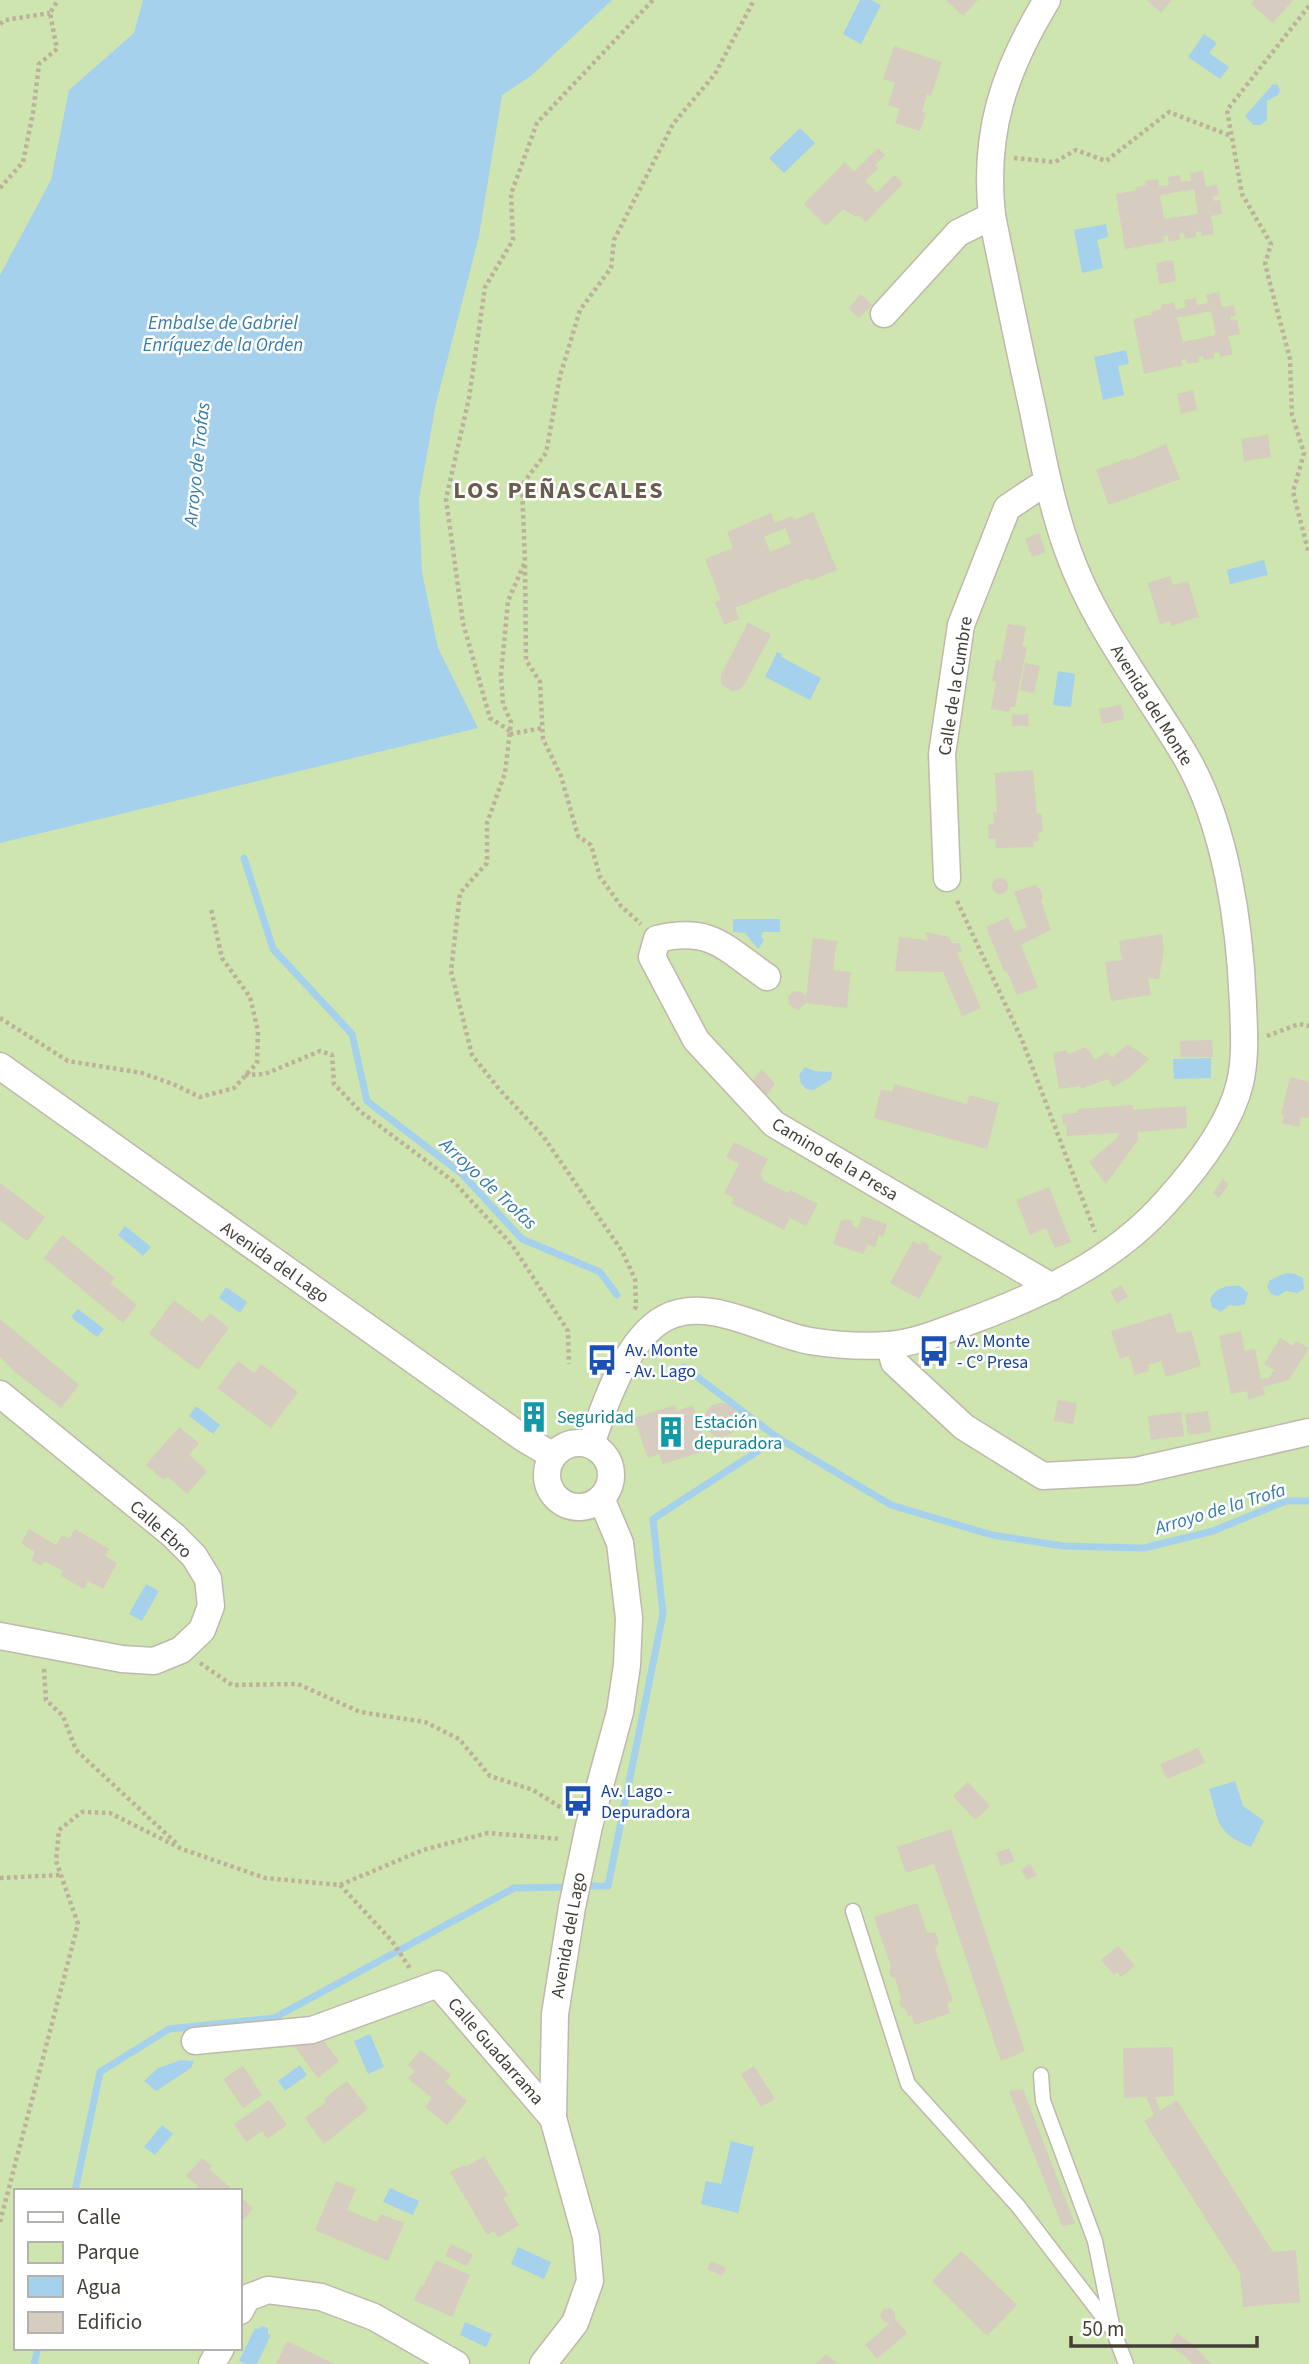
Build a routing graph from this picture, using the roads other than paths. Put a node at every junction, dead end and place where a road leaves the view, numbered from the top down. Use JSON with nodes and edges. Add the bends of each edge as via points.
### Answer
{"nodes":[{"id":1,"x":1047,"y":0,"type":"edge"},
{"id":2,"x":992,"y":216,"type":"junction"},
{"id":3,"x":884,"y":314,"type":"dead end"},
{"id":4,"x":1048,"y":485,"type":"junction"},
{"id":5,"x":947,"y":878,"type":"road end"},
{"id":6,"x":767,"y":977,"type":"dead end"},
{"id":7,"x":0,"y":1066,"type":"edge"},
{"id":8,"x":1052,"y":1287,"type":"junction"},
{"id":9,"x":890,"y":1345,"type":"junction"},
{"id":10,"x":0,"y":1394,"type":"edge"},
{"id":11,"x":1309,"y":1432,"type":"edge"},
{"id":12,"x":591,"y":1445,"type":"junction"},
{"id":13,"x":552,"y":1455,"type":"junction"},
{"id":14,"x":601,"y":1498,"type":"junction"},
{"id":15,"x":0,"y":1636,"type":"edge"},
{"id":16,"x":853,"y":1911,"type":"dead end"},
{"id":17,"x":195,"y":2041,"type":"dead end"},
{"id":18,"x":1041,"y":2075,"type":"dead end"},
{"id":19,"x":553,"y":2118,"type":"junction"},
{"id":20,"x":242,"y":2307,"type":"edge"},
{"id":21,"x":1113,"y":2330,"type":"junction"},
{"id":22,"x":456,"y":2364,"type":"edge"},
{"id":23,"x":543,"y":2364,"type":"edge"},
{"id":24,"x":1126,"y":2364,"type":"edge"}],
"edges":[{"from":1,"to":2,"type":"street","name":"Avenida del Monte","via":[[1016,54],[1002,91],[989,186]]},
{"from":2,"to":3,"type":"street","via":[[958,233]]},
{"from":2,"to":4,"type":"street","name":"Avenida del Monte"},
{"from":4,"to":5,"type":"street","name":"Calle de la Cumbre","via":[[1007,508],[961,625],[942,754]]},
{"from":4,"to":8,"type":"street","name":"Avenida del Monte","via":[[1068,552],[1093,609],[1188,761],[1215,825],[1231,889],[1245,1041],[1239,1085],[1222,1125],[1195,1169],[1136,1232]]},
{"from":6,"to":8,"type":"street","name":"Camino de la Presa","via":[[710,938],[681,934],[657,939],[652,957],[696,1041],[774,1124]]},
{"from":7,"to":13,"type":"street","name":"Avenida del Lago"},
{"from":8,"to":9,"type":"street","name":"Avenida del Monte","via":[[941,1332]]},
{"from":9,"to":11,"type":"street","via":[[894,1362],[964,1427],[1042,1476],[1136,1471]]},
{"from":9,"to":12,"type":"street","name":"Avenida del Monte","via":[[806,1340],[709,1311],[667,1317],[648,1330],[632,1352],[603,1409]]},
{"from":10,"to":15,"type":"street","name":"Calle Ebro","via":[[194,1556],[208,1580],[211,1606],[202,1630],[181,1650],[154,1661]]},
{"from":12,"to":13,"type":"street","via":[[577,1442]]},
{"from":12,"to":14,"type":"street","via":[[609,1462],[609,1487]]},
{"from":13,"to":14,"type":"street","via":[[547,1468],[552,1494],[576,1507]]},
{"from":14,"to":19,"type":"street","name":"Avenida del Lago","via":[[620,1543],[629,1618],[628,1653],[620,1712],[572,1907],[555,2014]]},
{"from":16,"to":21,"type":"lane","via":[[908,2084],[1018,2206]]},
{"from":17,"to":19,"type":"street","name":"Calle Guadarrama","via":[[312,2031],[438,1984]]},
{"from":18,"to":21,"type":"lane","via":[[1042,2101],[1095,2241]]},
{"from":19,"to":23,"type":"street","name":"Avenida del Lago","via":[[586,2237],[590,2281],[575,2323]]},
{"from":20,"to":22,"type":"street","via":[[247,2298],[268,2290],[321,2297],[374,2317]]},
{"from":21,"to":24,"type":"lane"}]}
